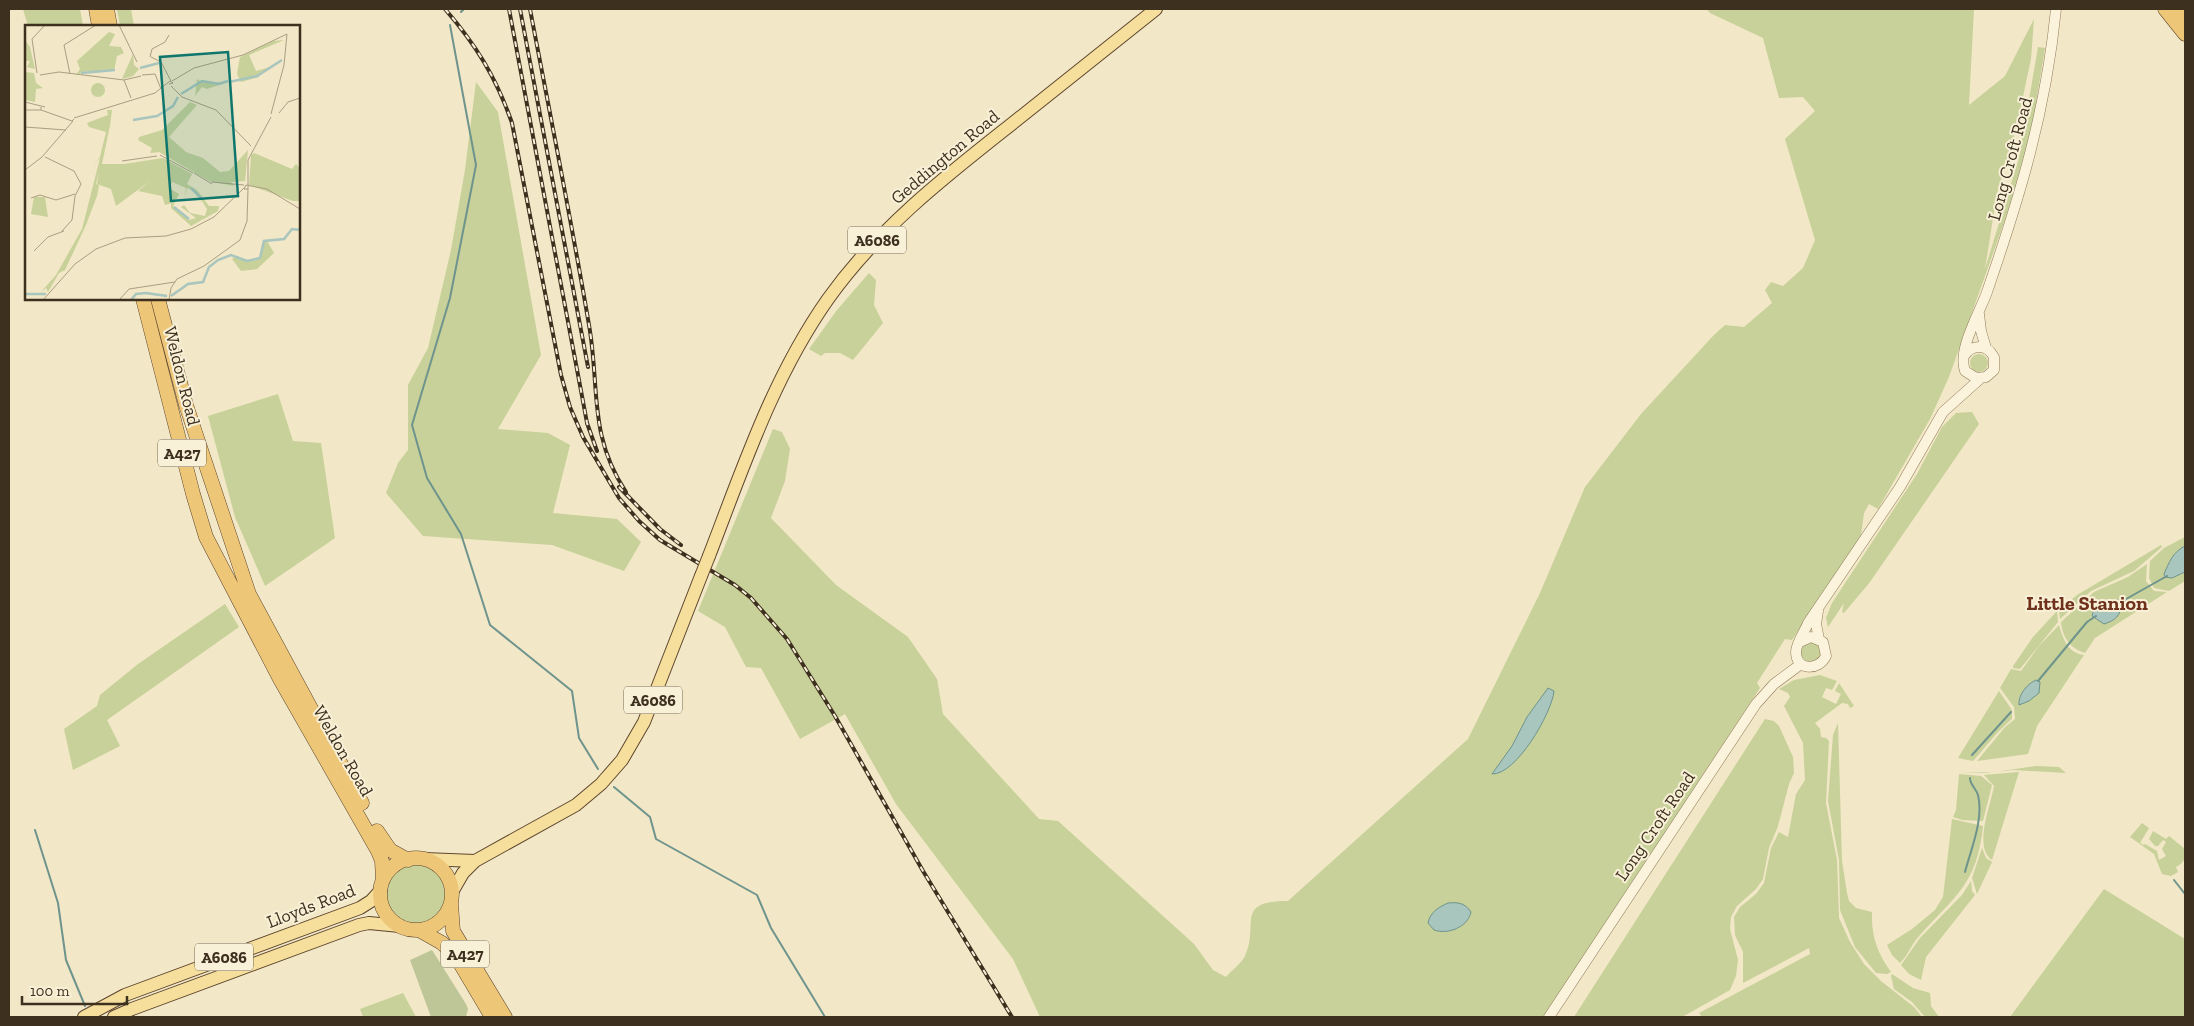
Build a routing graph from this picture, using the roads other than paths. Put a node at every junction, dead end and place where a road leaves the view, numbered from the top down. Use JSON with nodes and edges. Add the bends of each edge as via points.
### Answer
{"nodes":[{"id":1,"x":96,"y":9,"type":"edge"},
{"id":2,"x":107,"y":9,"type":"edge"},
{"id":3,"x":1156,"y":9,"type":"edge"},
{"id":4,"x":2056,"y":9,"type":"edge"},
{"id":5,"x":2165,"y":9,"type":"edge"},
{"id":6,"x":2179,"y":9,"type":"edge"},
{"id":7,"x":2185,"y":17,"type":"edge"},
{"id":8,"x":98,"y":25,"type":"edge"},
{"id":9,"x":110,"y":25,"type":"edge"},
{"id":10,"x":2185,"y":34,"type":"edge"},
{"id":11,"x":143,"y":300,"type":"edge"},
{"id":12,"x":158,"y":300,"type":"edge"},
{"id":13,"x":1979,"y":314,"type":"junction"},
{"id":14,"x":1986,"y":348,"type":"junction"},
{"id":15,"x":1964,"y":356,"type":"junction"},
{"id":16,"x":1965,"y":371,"type":"junction"},
{"id":17,"x":1981,"y":378,"type":"junction"},
{"id":18,"x":1959,"y":396,"type":"junction"},
{"id":19,"x":244,"y":598,"type":"junction"},
{"id":20,"x":1818,"y":610,"type":"junction"},
{"id":21,"x":251,"y":612,"type":"junction"},
{"id":22,"x":1819,"y":639,"type":"junction"},
{"id":23,"x":1800,"y":642,"type":"junction"},
{"id":24,"x":1801,"y":664,"type":"junction"},
{"id":25,"x":408,"y":860,"type":"junction"},
{"id":26,"x":424,"y":860,"type":"junction"},
{"id":27,"x":475,"y":861,"type":"junction"},
{"id":28,"x":382,"y":885,"type":"junction"},
{"id":29,"x":451,"y":898,"type":"junction"},
{"id":30,"x":400,"y":926,"type":"junction"},
{"id":31,"x":419,"y":930,"type":"junction"},
{"id":32,"x":84,"y":1017,"type":"edge"},
{"id":33,"x":114,"y":1017,"type":"edge"},
{"id":34,"x":492,"y":1017,"type":"edge"},
{"id":35,"x":505,"y":1017,"type":"edge"},
{"id":36,"x":1549,"y":1017,"type":"edge"}],
"edges":[{"from":1,"to":8,"type":"highway"},
{"from":2,"to":9,"type":"highway"},
{"from":3,"to":27,"type":"main road","name":"Geddington Road","number":"A6086","bridge":true,"via":[[908,208],[853,268],[824,306],[782,375],[756,432],[644,722],[622,760],[576,805]]},
{"from":4,"to":13,"type":"street","name":"Long Croft Road","via":[[2048,71],[2032,150]]},
{"from":5,"to":10,"type":"highway"},
{"from":6,"to":7,"type":"highway"},
{"from":11,"to":19,"type":"highway","name":"Weldon Road","number":"A427","via":[[192,494],[206,537]]},
{"from":12,"to":19,"type":"highway","name":"Weldon Road","number":"A427"},
{"from":13,"to":14,"type":"street","name":"Long Croft Road"},
{"from":13,"to":15,"type":"street","name":"Long Croft Road"},
{"from":14,"to":15,"type":"street","via":[[1971,348]]},
{"from":14,"to":17,"type":"street","via":[[1994,356],[1995,364],[1990,374]]},
{"from":15,"to":16,"type":"street"},
{"from":16,"to":17,"type":"street","via":[[1972,377]]},
{"from":16,"to":18,"type":"street"},
{"from":17,"to":18,"type":"street"},
{"from":18,"to":20,"type":"street","via":[[1943,412],[1900,487]]},
{"from":19,"to":21,"type":"highway","number":"A427"},
{"from":20,"to":22,"type":"street"},
{"from":20,"to":23,"type":"street"},
{"from":21,"to":25,"type":"highway","name":"Weldon Road","number":"A427","via":[[384,843],[395,854]]},
{"from":21,"to":28,"type":"highway","name":"Weldon Road","number":"A427","via":[[280,679],[376,847],[382,861]]},
{"from":22,"to":23,"type":"street","via":[[1811,637]]},
{"from":22,"to":24,"type":"street","via":[[1826,651],[1824,660],[1816,667]]},
{"from":23,"to":24,"type":"street","via":[[1796,655]]},
{"from":24,"to":36,"type":"street","name":"Long Croft Road","via":[[1774,684],[1756,704]]},
{"from":25,"to":26,"type":"highway"},
{"from":25,"to":28,"type":"highway","via":[[389,871]]},
{"from":26,"to":27,"type":"main road"},
{"from":26,"to":29,"type":"highway","number":"A427","via":[[440,868],[450,883]]},
{"from":27,"to":29,"type":"main road","number":"A6086","via":[[463,873]]},
{"from":28,"to":30,"type":"highway","number":"A427","via":[[383,907]]},
{"from":28,"to":32,"type":"main road","name":"Lloyds Road","number":"A6086","via":[[371,901],[360,908],[125,995]]},
{"from":29,"to":31,"type":"highway","number":"A427","via":[[442,919]]},
{"from":29,"to":35,"type":"highway","number":"A427","via":[[452,931]]},
{"from":30,"to":31,"type":"highway","number":"A427"},
{"from":30,"to":33,"type":"main road","name":"Lloyds Road","number":"A6086","via":[[359,925]]},
{"from":31,"to":34,"type":"highway","number":"A427","via":[[442,943],[457,958]]}]}
